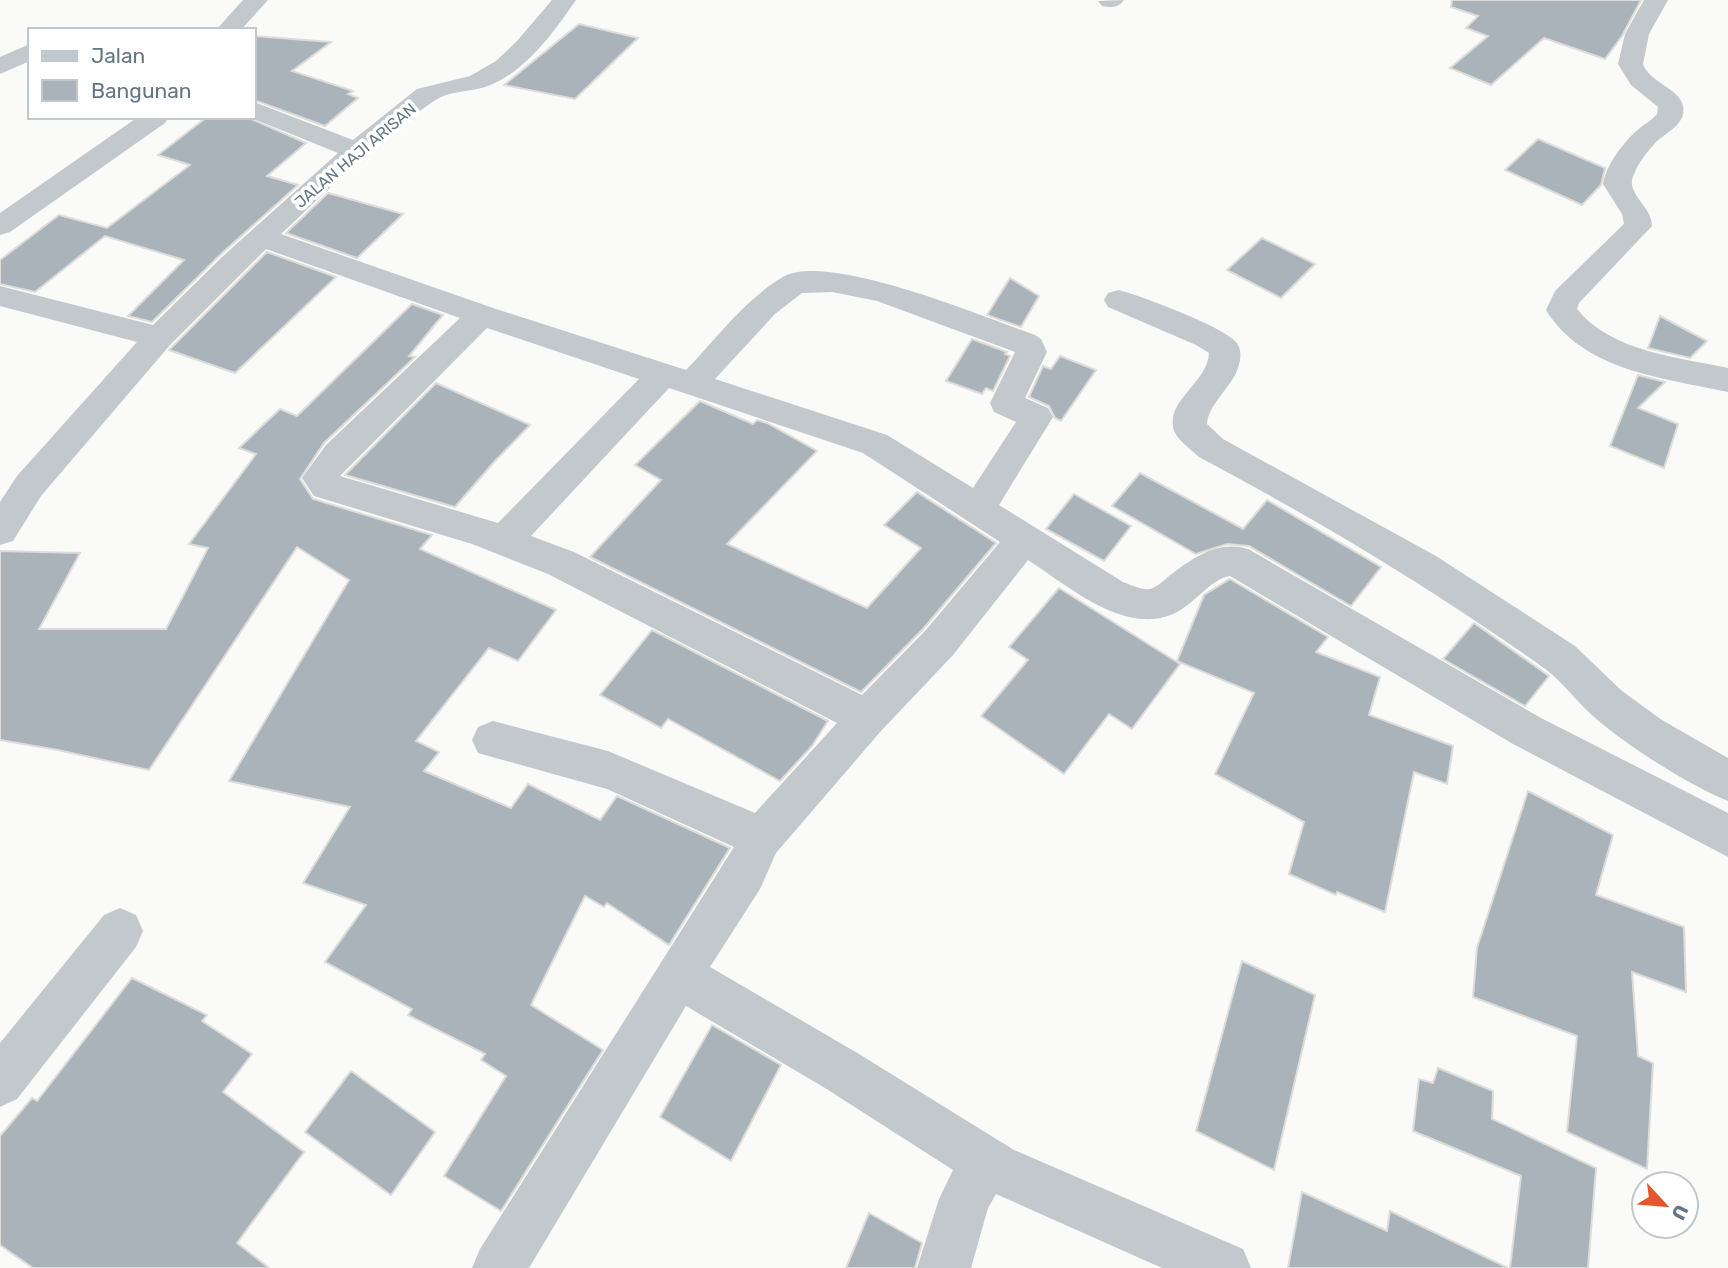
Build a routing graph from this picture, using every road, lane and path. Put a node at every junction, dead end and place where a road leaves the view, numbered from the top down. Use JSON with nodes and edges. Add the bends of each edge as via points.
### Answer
{"nodes":[{"id":1,"x":256,"y":0,"type":"edge"},
{"id":2,"x":564,"y":0,"type":"edge"},
{"id":3,"x":1656,"y":0,"type":"edge"},
{"id":4,"x":230,"y":28,"type":"edge"},
{"id":5,"x":28,"y":52,"type":"edge"},
{"id":6,"x":0,"y":67,"type":"edge"},
{"id":7,"x":256,"y":111,"type":"edge"},
{"id":8,"x":153,"y":119,"type":"edge"},
{"id":9,"x":355,"y":150,"type":"junction"},
{"id":10,"x":0,"y":226,"type":"edge"},
{"id":11,"x":261,"y":237,"type":"junction"},
{"id":12,"x":0,"y":296,"type":"edge"},
{"id":13,"x":1119,"y":300,"type":"dead end"},
{"id":14,"x":482,"y":314,"type":"junction"},
{"id":15,"x":159,"y":337,"type":"junction"},
{"id":16,"x":679,"y":378,"type":"junction"},
{"id":17,"x":1728,"y":380,"type":"edge"},
{"id":18,"x":978,"y":509,"type":"junction"},
{"id":19,"x":0,"y":531,"type":"edge"},
{"id":20,"x":1024,"y":539,"type":"junction"},
{"id":21,"x":504,"y":541,"type":"junction"},
{"id":22,"x":867,"y":718,"type":"junction"},
{"id":23,"x":493,"y":740,"type":"dead end"},
{"id":24,"x":1728,"y":781,"type":"edge"},
{"id":25,"x":1728,"y":836,"type":"edge"},
{"id":26,"x":761,"y":838,"type":"junction"},
{"id":27,"x":120,"y":931,"type":"dead end"},
{"id":28,"x":678,"y":975,"type":"junction"},
{"id":29,"x":0,"y":1082,"type":"edge"},
{"id":30,"x":996,"y":1168,"type":"junction"},
{"id":31,"x":499,"y":1268,"type":"edge"},
{"id":32,"x":943,"y":1268,"type":"edge"},
{"id":33,"x":1224,"y":1268,"type":"edge"}],
"edges":[{"from":1,"to":4,"type":"street"},
{"from":2,"to":9,"type":"street","name":"JALAN HAJI ARISAN","via":[[506,66],[477,82],[435,89]]},
{"from":3,"to":17,"type":"street","via":[[1648,8],[1629,61],[1633,72],[1670,104],[1671,112],[1618,177],[1618,189],[1639,220],[1638,226],[1566,298],[1561,310],[1569,324],[1612,350]]},
{"from":5,"to":6,"type":"street"},
{"from":7,"to":9,"type":"street"},
{"from":8,"to":10,"type":"street"},
{"from":9,"to":11,"type":"street","name":"JALAN HAJI ARISAN"},
{"from":11,"to":14,"type":"street"},
{"from":11,"to":15,"type":"street","name":"JALAN HAJI ARISAN"},
{"from":12,"to":15,"type":"street"},
{"from":13,"to":24,"type":"street","via":[[1224,348],[1222,369],[1189,420],[1190,428],[1211,448],[1423,567],[1561,658],[1608,704],[1648,733]]},
{"from":14,"to":16,"type":"street"},
{"from":14,"to":21,"type":"street","via":[[319,478],[326,486]]},
{"from":15,"to":19,"type":"street","name":"JALAN HAJI ARISAN","via":[[29,486]]},
{"from":16,"to":18,"type":"street","via":[[875,444]]},
{"from":16,"to":18,"type":"street","via":[[795,283],[832,282],[883,292],[1028,344],[1031,352],[1006,403],[1036,417]]},
{"from":16,"to":21,"type":"street"},
{"from":18,"to":20,"type":"street"},
{"from":20,"to":22,"type":"street","via":[[939,643]]},
{"from":20,"to":25,"type":"street","via":[[1110,593],[1150,605],[1220,559],[1235,559],[1527,731]]},
{"from":21,"to":22,"type":"street","via":[[561,563]]},
{"from":22,"to":26,"type":"street"},
{"from":23,"to":26,"type":"street","via":[[611,772]]},
{"from":26,"to":28,"type":"street","via":[[744,874]]},
{"from":27,"to":29,"type":"street"},
{"from":28,"to":30,"type":"street"},
{"from":28,"to":31,"type":"street"},
{"from":30,"to":32,"type":"street","via":[[981,1172],[965,1199]]},
{"from":30,"to":33,"type":"street"}]}
